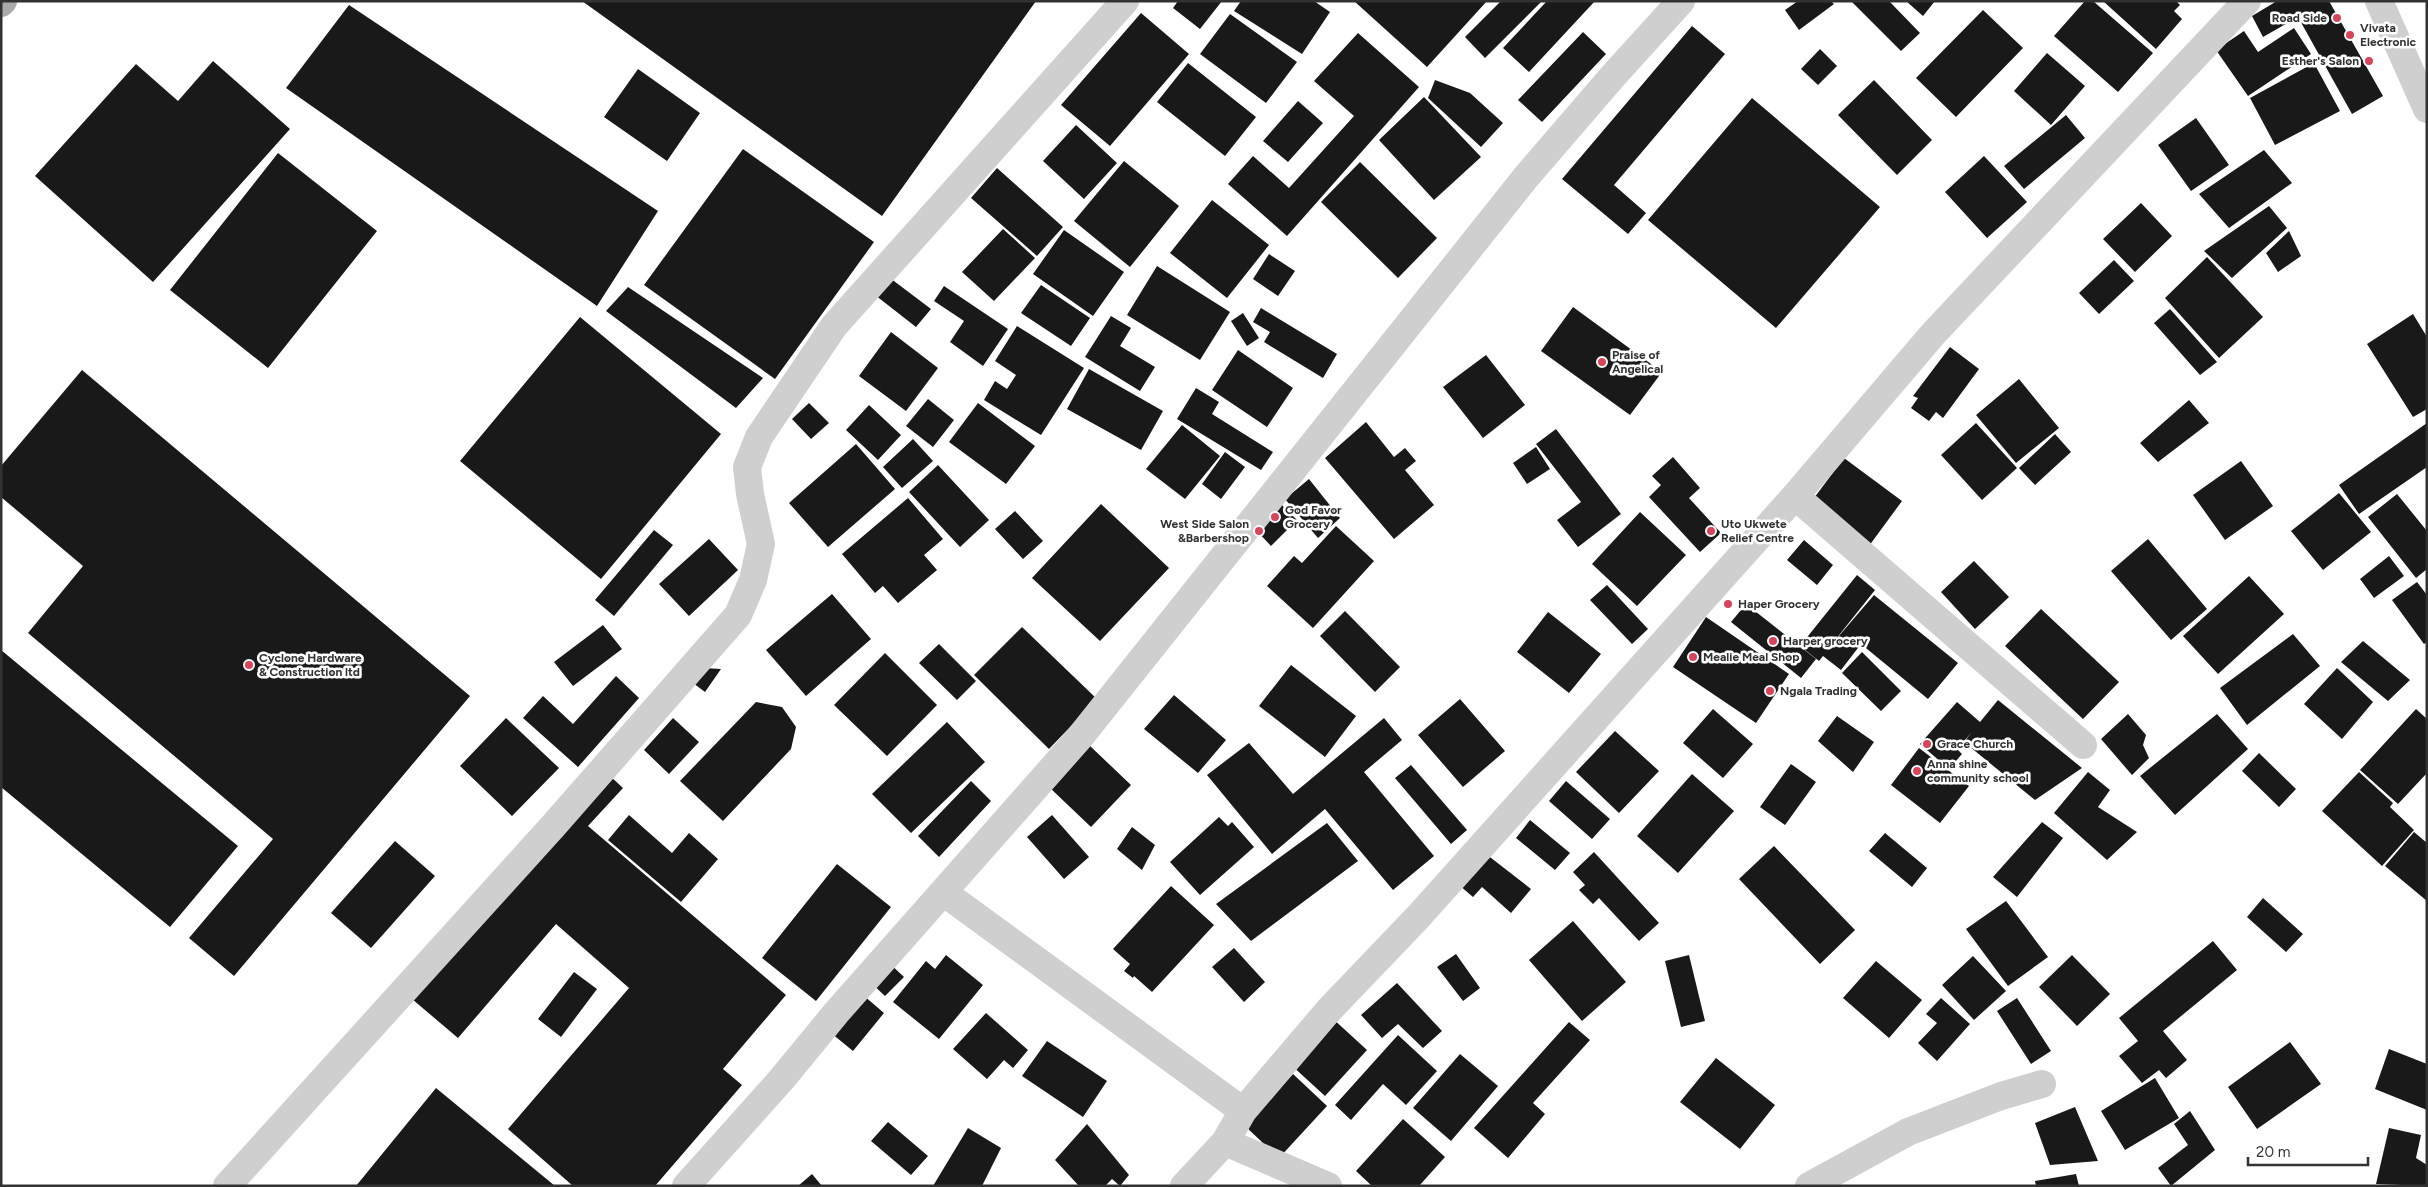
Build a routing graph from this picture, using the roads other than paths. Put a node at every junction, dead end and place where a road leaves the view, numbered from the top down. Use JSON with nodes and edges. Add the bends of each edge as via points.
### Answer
{"nodes":[{"id":1,"x":1125,"y":1,"type":"edge"},
{"id":2,"x":1681,"y":1,"type":"edge"},
{"id":3,"x":2247,"y":1,"type":"edge"},
{"id":4,"x":2379,"y":1,"type":"edge"},
{"id":5,"x":2427,"y":109,"type":"edge"},
{"id":6,"x":1795,"y":496,"type":"junction"},
{"id":7,"x":2083,"y":745,"type":"dead end"},
{"id":8,"x":942,"y":892,"type":"junction"},
{"id":9,"x":2042,"y":1084,"type":"dead end"},
{"id":10,"x":1243,"y":1111,"type":"junction"},
{"id":11,"x":1225,"y":1142,"type":"junction"},
{"id":12,"x":227,"y":1186,"type":"edge"},
{"id":13,"x":686,"y":1186,"type":"edge"},
{"id":14,"x":1184,"y":1186,"type":"edge"},
{"id":15,"x":1328,"y":1186,"type":"edge"},
{"id":16,"x":1809,"y":1186,"type":"edge"}],
"edges":[{"from":1,"to":12,"type":"street","via":[[834,326],[759,438],[747,467],[761,544],[753,580],[738,615],[554,825]]},
{"from":2,"to":8,"type":"street","via":[[1526,178],[1080,737]]},
{"from":3,"to":6,"type":"street","via":[[1933,334]]},
{"from":4,"to":5,"type":"street"},
{"from":6,"to":7,"type":"street"},
{"from":6,"to":10,"type":"street","via":[[1418,917],[1329,1010]]},
{"from":8,"to":10,"type":"street"},
{"from":8,"to":13,"type":"street"},
{"from":9,"to":16,"type":"street","via":[[2001,1096],[1908,1132]]},
{"from":10,"to":11,"type":"street"},
{"from":11,"to":14,"type":"street"},
{"from":11,"to":15,"type":"street"}]}
